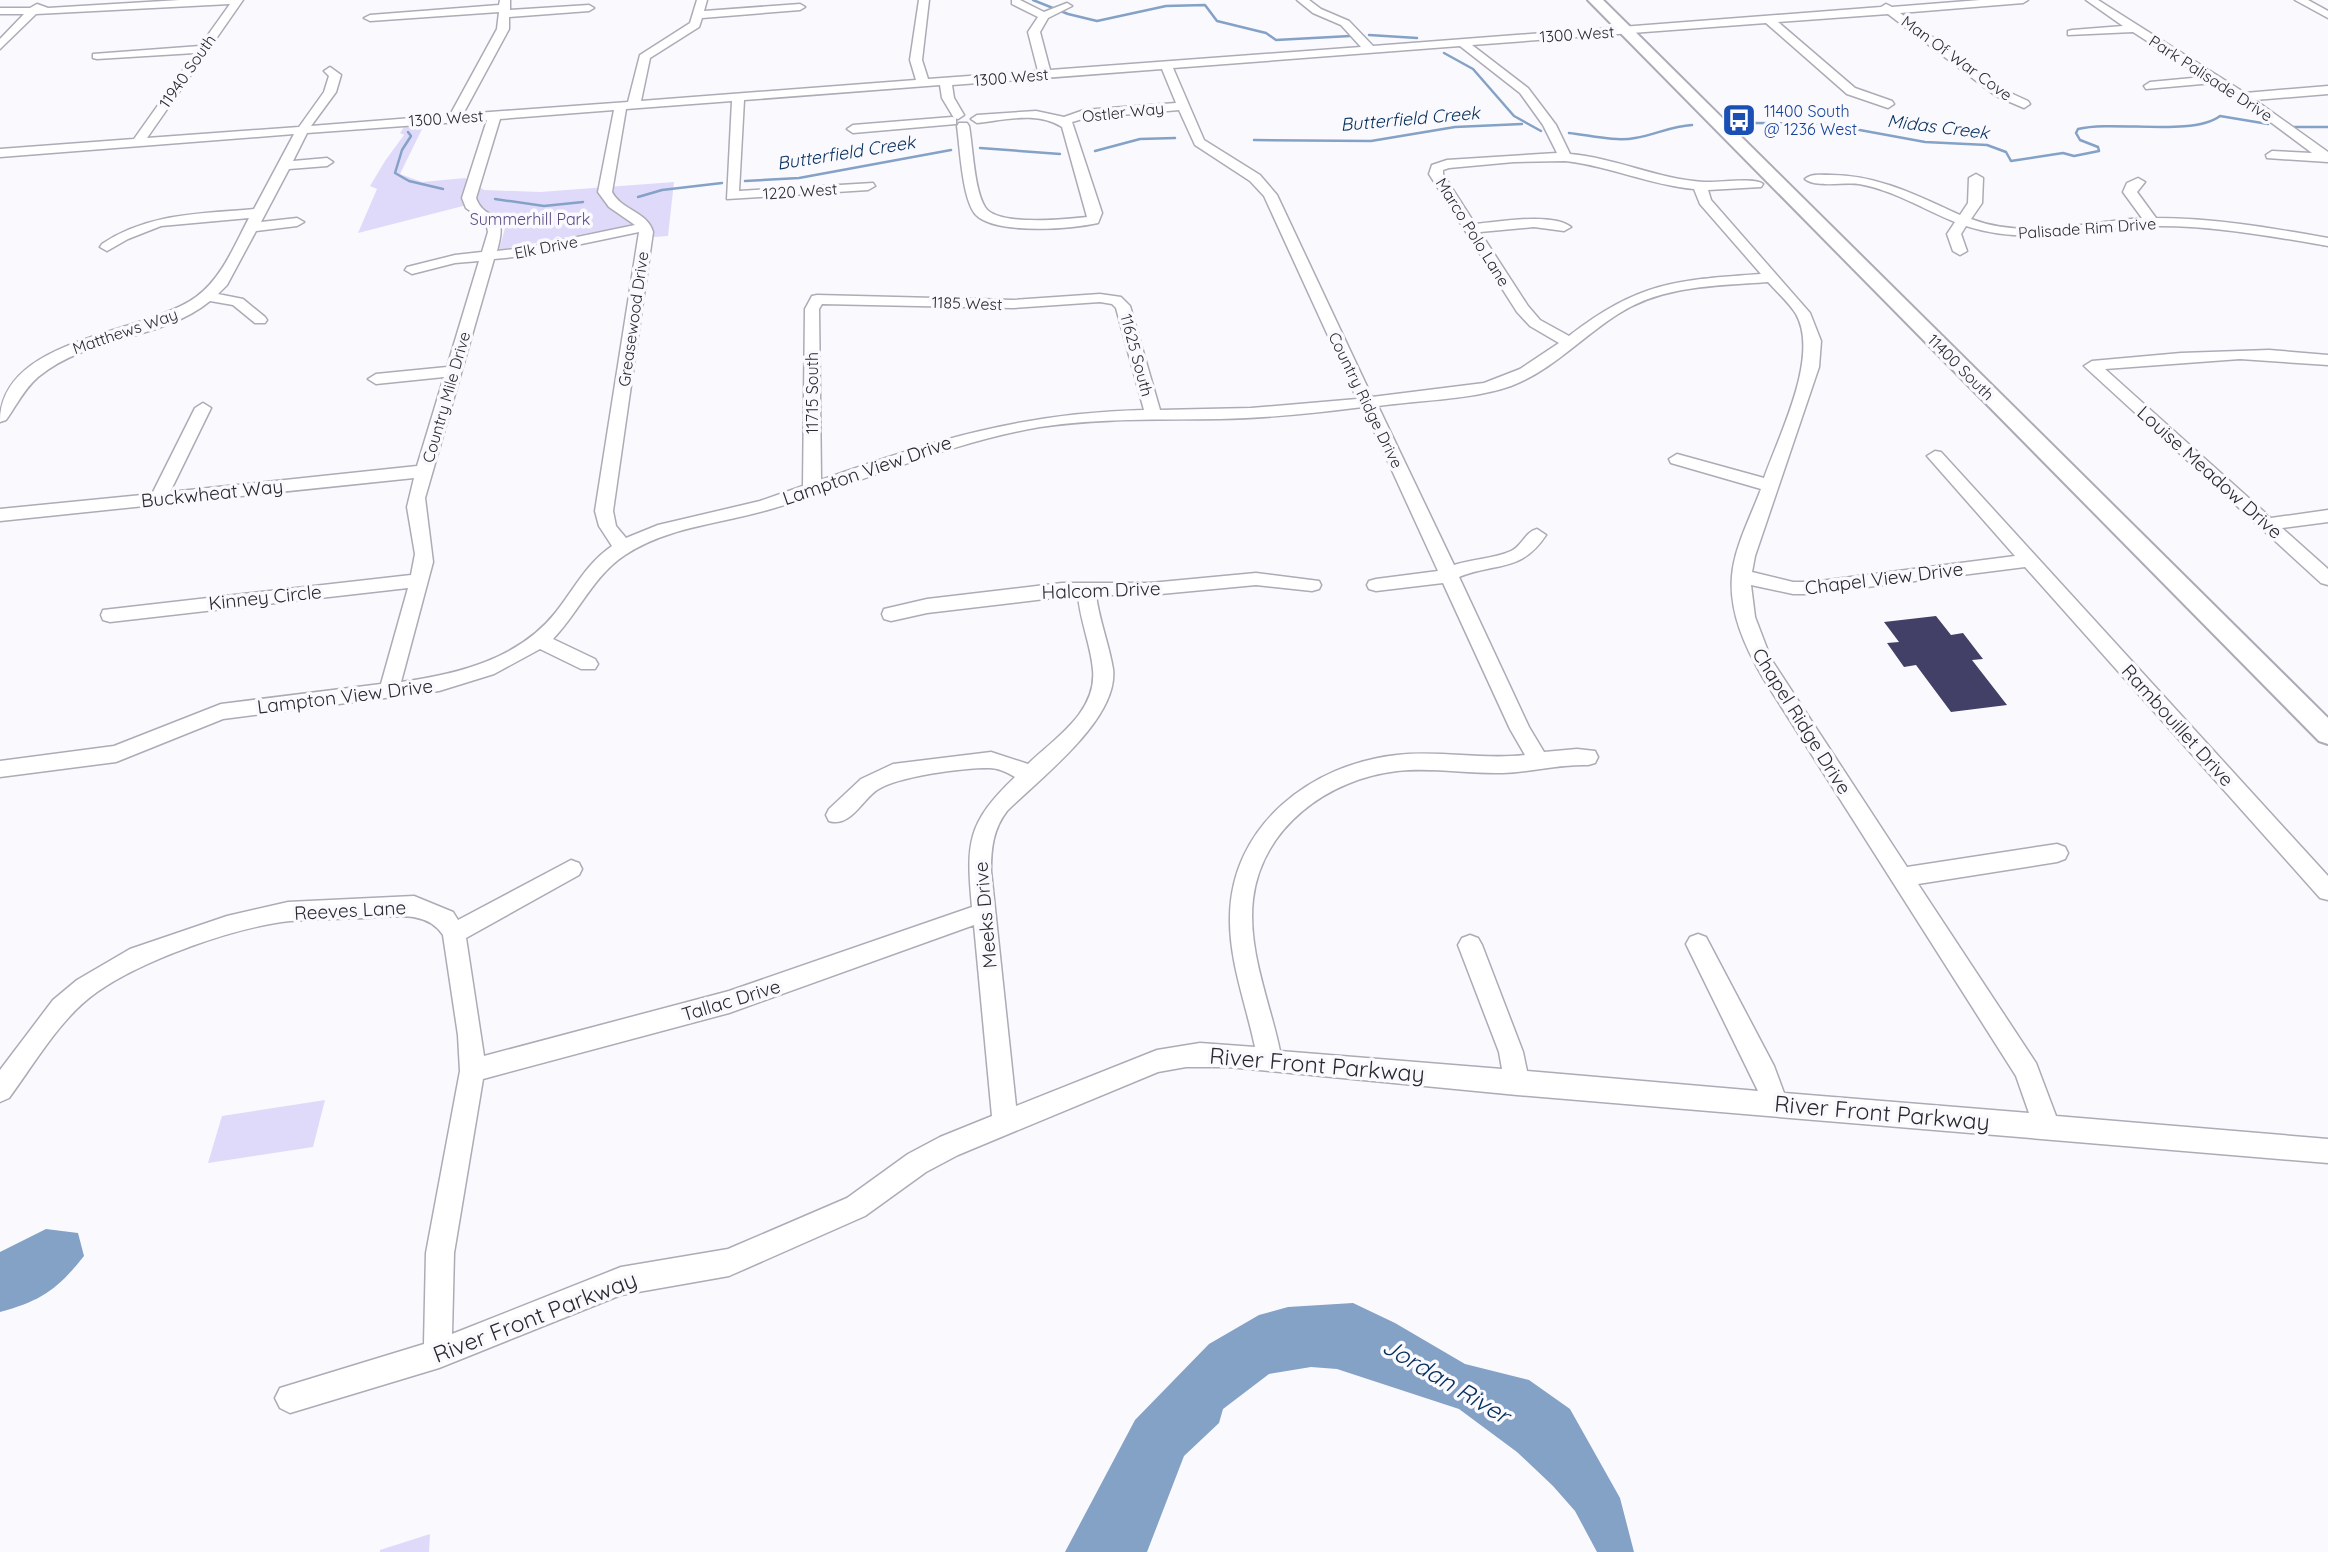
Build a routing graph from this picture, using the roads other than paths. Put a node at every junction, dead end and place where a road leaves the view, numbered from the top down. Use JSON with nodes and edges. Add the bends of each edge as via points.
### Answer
{"nodes":[{"id":1,"x":44,"y":0,"type":"edge"},
{"id":2,"x":236,"y":0,"type":"edge"},
{"id":3,"x":702,"y":0,"type":"edge"},
{"id":4,"x":924,"y":0,"type":"edge"},
{"id":5,"x":1302,"y":0,"type":"edge"},
{"id":6,"x":1595,"y":0,"type":"edge"},
{"id":7,"x":1609,"y":0,"type":"edge"},
{"id":8,"x":1876,"y":0,"type":"edge"},
{"id":9,"x":2023,"y":0,"type":"edge"},
{"id":10,"x":2091,"y":0,"type":"edge"},
{"id":11,"x":2300,"y":0,"type":"edge"},
{"id":12,"x":1016,"y":2,"type":"dead end"},
{"id":13,"x":1067,"y":6,"type":"dead end"},
{"id":14,"x":800,"y":7,"type":"dead end"},
{"id":15,"x":504,"y":8,"type":"edge"},
{"id":16,"x":589,"y":8,"type":"dead end"},
{"id":17,"x":1890,"y":10,"type":"junction"},
{"id":18,"x":0,"y":11,"type":"edge"},
{"id":19,"x":32,"y":12,"type":"junction"},
{"id":20,"x":373,"y":14,"type":"dead end"},
{"id":21,"x":1048,"y":14,"type":"junction"},
{"id":22,"x":700,"y":15,"type":"junction"},
{"id":23,"x":2328,"y":15,"type":"edge"},
{"id":24,"x":1768,"y":19,"type":"junction"},
{"id":25,"x":2135,"y":28,"type":"junction"},
{"id":26,"x":1632,"y":30,"type":"junction"},
{"id":27,"x":2072,"y":33,"type":"dead end"},
{"id":28,"x":1464,"y":43,"type":"junction"},
{"id":29,"x":0,"y":46,"type":"edge"},
{"id":30,"x":203,"y":49,"type":"junction"},
{"id":31,"x":1371,"y":50,"type":"junction"},
{"id":32,"x":97,"y":56,"type":"dead end"},
{"id":33,"x":1166,"y":65,"type":"junction"},
{"id":34,"x":330,"y":71,"type":"dead end"},
{"id":35,"x":1045,"y":74,"type":"junction"},
{"id":36,"x":2215,"y":79,"type":"junction"},
{"id":37,"x":951,"y":82,"type":"junction"},
{"id":38,"x":923,"y":84,"type":"junction"},
{"id":39,"x":2150,"y":86,"type":"dead end"},
{"id":40,"x":2328,"y":90,"type":"edge"},
{"id":41,"x":738,"y":97,"type":"junction"},
{"id":42,"x":2245,"y":97,"type":"junction"},
{"id":43,"x":628,"y":104,"type":"junction"},
{"id":44,"x":1888,"y":104,"type":"dead end"},
{"id":45,"x":2024,"y":104,"type":"dead end"},
{"id":46,"x":1183,"y":106,"type":"junction"},
{"id":47,"x":495,"y":114,"type":"junction"},
{"id":48,"x":455,"y":117,"type":"junction"},
{"id":49,"x":964,"y":119,"type":"junction"},
{"id":50,"x":1064,"y":121,"type":"junction"},
{"id":51,"x":304,"y":129,"type":"junction"},
{"id":52,"x":853,"y":129,"type":"dead end"},
{"id":53,"x":138,"y":142,"type":"junction"},
{"id":54,"x":0,"y":153,"type":"edge"},
{"id":55,"x":2272,"y":155,"type":"dead end"},
{"id":56,"x":1564,"y":157,"type":"junction"},
{"id":57,"x":2326,"y":157,"type":"edge"},
{"id":58,"x":327,"y":162,"type":"dead end"},
{"id":59,"x":285,"y":165,"type":"junction"},
{"id":60,"x":1976,"y":178,"type":"dead end"},
{"id":61,"x":1812,"y":179,"type":"dead end"},
{"id":62,"x":2138,"y":183,"type":"dead end"},
{"id":63,"x":1756,"y":184,"type":"dead end"},
{"id":64,"x":868,"y":186,"type":"dead end"},
{"id":65,"x":1700,"y":186,"type":"junction"},
{"id":66,"x":256,"y":220,"type":"junction"},
{"id":67,"x":1962,"y":220,"type":"junction"},
{"id":68,"x":297,"y":222,"type":"dead end"},
{"id":69,"x":2152,"y":222,"type":"junction"},
{"id":70,"x":645,"y":227,"type":"junction"},
{"id":71,"x":1564,"y":227,"type":"dead end"},
{"id":72,"x":1471,"y":229,"type":"junction"},
{"id":73,"x":2328,"y":242,"type":"edge"},
{"id":74,"x":107,"y":247,"type":"dead end"},
{"id":75,"x":1960,"y":251,"type":"dead end"},
{"id":76,"x":488,"y":255,"type":"junction"},
{"id":77,"x":412,"y":270,"type":"dead end"},
{"id":78,"x":1773,"y":276,"type":"junction"},
{"id":79,"x":208,"y":296,"type":"junction"},
{"id":80,"x":817,"y":299,"type":"joint"},
{"id":81,"x":1116,"y":300,"type":"joint"},
{"id":82,"x":260,"y":320,"type":"dead end"},
{"id":83,"x":1569,"y":342,"type":"junction"},
{"id":84,"x":2328,"y":360,"type":"edge"},
{"id":85,"x":454,"y":371,"type":"junction"},
{"id":86,"x":376,"y":379,"type":"dead end"},
{"id":87,"x":1367,"y":401,"type":"junction"},
{"id":88,"x":203,"y":408,"type":"dead end"},
{"id":89,"x":1153,"y":414,"type":"junction"},
{"id":90,"x":0,"y":417,"type":"edge"},
{"id":91,"x":1935,"y":456,"type":"dead end"},
{"id":92,"x":1677,"y":459,"type":"dead end"},
{"id":93,"x":425,"y":471,"type":"junction"},
{"id":94,"x":1771,"y":486,"type":"junction"},
{"id":95,"x":812,"y":488,"type":"junction"},
{"id":96,"x":158,"y":499,"type":"junction"},
{"id":97,"x":0,"y":515,"type":"edge"},
{"id":98,"x":2328,"y":516,"type":"edge"},
{"id":99,"x":2268,"y":524,"type":"junction"},
{"id":100,"x":1537,"y":536,"type":"dead end"},
{"id":101,"x":623,"y":547,"type":"junction"},
{"id":102,"x":2029,"y":560,"type":"junction"},
{"id":103,"x":1449,"y":574,"type":"junction"},
{"id":104,"x":1741,"y":576,"type":"junction"},
{"id":105,"x":2328,"y":579,"type":"edge"},
{"id":106,"x":419,"y":580,"type":"junction"},
{"id":107,"x":1312,"y":585,"type":"dead end"},
{"id":108,"x":1376,"y":585,"type":"dead end"},
{"id":109,"x":1086,"y":589,"type":"junction"},
{"id":110,"x":891,"y":614,"type":"dead end"},
{"id":111,"x":110,"y":615,"type":"dead end"},
{"id":112,"x":539,"y":640,"type":"junction"},
{"id":113,"x":588,"y":664,"type":"dead end"},
{"id":114,"x":389,"y":691,"type":"junction"},
{"id":115,"x":2328,"y":710,"type":"edge"},
{"id":116,"x":2328,"y":734,"type":"edge"},
{"id":117,"x":1588,"y":757,"type":"dead end"},
{"id":118,"x":1539,"y":761,"type":"junction"},
{"id":119,"x":0,"y":769,"type":"edge"},
{"id":120,"x":1029,"y":775,"type":"junction"},
{"id":121,"x":837,"y":815,"type":"dead end"},
{"id":122,"x":2057,"y":853,"type":"dead end"},
{"id":123,"x":571,"y":869,"type":"dead end"},
{"id":124,"x":1902,"y":877,"type":"junction"},
{"id":125,"x":2328,"y":891,"type":"edge"},
{"id":126,"x":984,"y":912,"type":"junction"},
{"id":127,"x":454,"y":933,"type":"junction"},
{"id":128,"x":1698,"y":944,"type":"dead end"},
{"id":129,"x":1470,"y":945,"type":"dead end"},
{"id":130,"x":1270,"y":1061,"type":"junction"},
{"id":131,"x":472,"y":1071,"type":"junction"},
{"id":132,"x":1517,"y":1083,"type":"junction"},
{"id":133,"x":0,"y":1090,"type":"edge"},
{"id":134,"x":1776,"y":1105,"type":"junction"},
{"id":135,"x":1005,"y":1123,"type":"junction"},
{"id":136,"x":2047,"y":1127,"type":"junction"},
{"id":137,"x":2328,"y":1151,"type":"edge"},
{"id":138,"x":439,"y":1354,"type":"junction"},
{"id":139,"x":290,"y":1398,"type":"dead end"}],
"edges":[{"from":1,"to":19,"type":"street"},
{"from":2,"to":19,"type":"street"},
{"from":2,"to":30,"type":"street","name":"11940 South"},
{"from":3,"to":22,"type":"street"},
{"from":4,"to":38,"type":"street","via":[[916,60]]},
{"from":5,"to":31,"type":"street","via":[[1345,23]]},
{"from":6,"to":26,"type":"main road","name":"11400 South"},
{"from":7,"to":26,"type":"main road","name":"11400 South"},
{"from":8,"to":17,"type":"street","name":"Man Of War Cove"},
{"from":9,"to":17,"type":"street","name":"1300 West"},
{"from":10,"to":25,"type":"street","name":"Park Palisade Drive"},
{"from":11,"to":23,"type":"street"},
{"from":12,"to":21,"type":"street"},
{"from":13,"to":21,"type":"street"},
{"from":14,"to":22,"type":"street"},
{"from":15,"to":16,"type":"street"},
{"from":15,"to":20,"type":"street"},
{"from":15,"to":48,"type":"street","via":[[503,29]]},
{"from":17,"to":24,"type":"street","name":"1300 West"},
{"from":17,"to":45,"type":"street","name":"Man Of War Cove","via":[[2000,93]]},
{"from":18,"to":19,"type":"street"},
{"from":19,"to":29,"type":"street"},
{"from":21,"to":35,"type":"street","via":[[1034,32]]},
{"from":22,"to":43,"type":"street","via":[[690,30],[644,57]]},
{"from":24,"to":26,"type":"street","name":"1300 West"},
{"from":24,"to":44,"type":"street","via":[[1850,91]]},
{"from":25,"to":27,"type":"street"},
{"from":25,"to":36,"type":"street","name":"Park Palisade Drive"},
{"from":26,"to":28,"type":"street","name":"1300 West"},
{"from":26,"to":115,"type":"main road","name":"11400 South"},
{"from":26,"to":116,"type":"main road","name":"11400 South"},
{"from":28,"to":31,"type":"street","name":"1300 West"},
{"from":28,"to":56,"type":"street","via":[[1479,59],[1516,82],[1558,135]]},
{"from":30,"to":32,"type":"street"},
{"from":30,"to":53,"type":"street","name":"11940 South"},
{"from":31,"to":33,"type":"street","name":"1300 West"},
{"from":33,"to":35,"type":"street","name":"1300 West"},
{"from":33,"to":46,"type":"street","name":"Country Ridge Drive"},
{"from":34,"to":51,"type":"street","name":"Matthews Way","via":[[335,81]]},
{"from":35,"to":37,"type":"street","name":"1300 West"},
{"from":36,"to":39,"type":"street"},
{"from":36,"to":42,"type":"street","name":"Park Palisade Drive"},
{"from":37,"to":38,"type":"street","name":"1300 West"},
{"from":37,"to":49,"type":"street","via":[[948,98]]},
{"from":38,"to":41,"type":"street","name":"1300 West"},
{"from":40,"to":42,"type":"street"},
{"from":41,"to":43,"type":"street","name":"1300 West"},
{"from":41,"to":64,"type":"street","name":"1220 West","via":[[733,196]]},
{"from":42,"to":57,"type":"street","name":"Park Palisade Drive"},
{"from":43,"to":47,"type":"street","name":"1300 West"},
{"from":43,"to":70,"type":"street","name":"Greasewood Drive","via":[[605,192],[611,204]]},
{"from":46,"to":50,"type":"street","name":"Ostler Way","via":[[1084,114]]},
{"from":46,"to":87,"type":"street","name":"Country Ridge Drive","via":[[1199,142],[1255,178],[1270,195]]},
{"from":47,"to":48,"type":"street","name":"1300 West"},
{"from":47,"to":76,"type":"street","name":"Country Mile Drive","via":[[469,198],[495,226]]},
{"from":48,"to":51,"type":"street","name":"1300 West"},
{"from":49,"to":50,"type":"street","via":[[1038,115]]},
{"from":49,"to":50,"type":"street","via":[[977,206],[987,217],[1015,223],[1093,220],[1071,129]]},
{"from":49,"to":52,"type":"street"},
{"from":51,"to":53,"type":"street","name":"1300 West"},
{"from":51,"to":59,"type":"street","name":"Matthews Way"},
{"from":53,"to":54,"type":"street","name":"1300 West"},
{"from":55,"to":57,"type":"street"},
{"from":56,"to":65,"type":"street","name":"Marco Polo Lane"},
{"from":56,"to":72,"type":"street","name":"Marco Polo Lane","via":[[1437,168],[1436,174]]},
{"from":58,"to":59,"type":"street"},
{"from":59,"to":66,"type":"street","name":"Matthews Way"},
{"from":60,"to":67,"type":"street","via":[[1975,203]]},
{"from":61,"to":67,"type":"street","name":"Palisade Rim Drive","via":[[1876,184]]},
{"from":62,"to":69,"type":"street","via":[[2130,191]]},
{"from":63,"to":65,"type":"street","name":"Marco Polo Lane"},
{"from":65,"to":78,"type":"street","name":"Chapel Ridge Drive","via":[[1705,201]]},
{"from":66,"to":68,"type":"street"},
{"from":66,"to":74,"type":"street","via":[[159,222],[127,232]]},
{"from":66,"to":79,"type":"street","name":"Matthews Way","via":[[225,279]]},
{"from":67,"to":69,"type":"street","name":"Palisade Rim Drive","via":[[2021,233]]},
{"from":67,"to":75,"type":"street","via":[[1954,234]]},
{"from":69,"to":73,"type":"street","name":"Palisade Rim Drive","via":[[2226,226]]},
{"from":70,"to":76,"type":"street","name":"Elk Drive"},
{"from":70,"to":101,"type":"street","name":"Greasewood Drive","via":[[604,511],[609,531]]},
{"from":71,"to":72,"type":"street","via":[[1534,223]]},
{"from":72,"to":83,"type":"street","name":"Marco Polo Lane","via":[[1528,316]]},
{"from":76,"to":77,"type":"street","name":"Elk Drive"},
{"from":76,"to":85,"type":"street","name":"Country Mile Drive"},
{"from":78,"to":83,"type":"street","name":"Lampton View Drive","via":[[1673,287],[1644,295]]},
{"from":78,"to":94,"type":"street","name":"Chapel Ridge Drive","via":[[1803,313],[1814,354]]},
{"from":79,"to":82,"type":"street","via":[[244,305]]},
{"from":79,"to":90,"type":"street","name":"Matthews Way","via":[[163,320],[95,339],[59,355],[24,381]]},
{"from":80,"to":81,"type":"street","name":"1185 West","via":[[1013,304]]},
{"from":80,"to":95,"type":"street","name":"11715 South","via":[[812,309]]},
{"from":81,"to":89,"type":"street","name":"11625 South","via":[[1123,306]]},
{"from":83,"to":87,"type":"street","name":"Lampton View Drive","via":[[1499,385]]},
{"from":84,"to":99,"type":"street","name":"Louise Meadow Drive","via":[[2211,354],[2092,366]]},
{"from":85,"to":86,"type":"street"},
{"from":85,"to":93,"type":"street","name":"Country Mile Drive"},
{"from":87,"to":89,"type":"street","name":"Lampton View Drive","via":[[1262,412]]},
{"from":87,"to":103,"type":"street","name":"Country Ridge Drive"},
{"from":88,"to":96,"type":"street"},
{"from":89,"to":95,"type":"street","name":"Lampton View Drive","via":[[1079,417],[1005,428],[934,445]]},
{"from":91,"to":102,"type":"street","name":"Rambouillet Drive"},
{"from":92,"to":94,"type":"street"},
{"from":93,"to":96,"type":"street","name":"Buckwheat Way"},
{"from":93,"to":106,"type":"street","name":"Country Mile Drive","via":[[414,510],[425,552]]},
{"from":94,"to":104,"type":"street","name":"Chapel Ridge Drive"},
{"from":95,"to":101,"type":"street","name":"Lampton View Drive","via":[[752,510],[666,528]]},
{"from":96,"to":97,"type":"street","name":"Buckwheat Way"},
{"from":98,"to":99,"type":"street"},
{"from":99,"to":105,"type":"street","name":"Louise Meadow Drive"},
{"from":100,"to":103,"type":"street","via":[[1518,556]]},
{"from":101,"to":112,"type":"street","name":"Lampton View Drive","via":[[594,570],[557,624]]},
{"from":102,"to":104,"type":"street","name":"Chapel View Drive","via":[[1812,589]]},
{"from":102,"to":125,"type":"street","name":"Rambouillet Drive"},
{"from":103,"to":108,"type":"street"},
{"from":103,"to":118,"type":"street","name":"Country Ridge Drive"},
{"from":104,"to":124,"type":"street","name":"Chapel Ridge Drive","via":[[1741,600],[1755,648]]},
{"from":106,"to":111,"type":"street","name":"Kinney Circle"},
{"from":106,"to":114,"type":"street","name":"Country Mile Drive"},
{"from":107,"to":109,"type":"street","name":"Halcom Drive","via":[[1256,579],[1150,589]]},
{"from":109,"to":110,"type":"street","name":"Halcom Drive","via":[[1048,590]]},
{"from":109,"to":120,"type":"street","name":"Meeks Drive","via":[[1103,670],[1101,697],[1089,718]]},
{"from":112,"to":113,"type":"street"},
{"from":112,"to":114,"type":"street","name":"Lampton View Drive","via":[[467,677]]},
{"from":114,"to":119,"type":"street","name":"Lampton View Drive","via":[[221,712],[117,754]]},
{"from":117,"to":118,"type":"street"},
{"from":118,"to":130,"type":"street","via":[[1376,766],[1326,784],[1285,812],[1255,853],[1242,899],[1242,933]]},
{"from":120,"to":121,"type":"street","via":[[1012,765],[991,761],[893,772],[868,785]]},
{"from":120,"to":126,"type":"street","name":"Meeks Drive","via":[[999,805],[985,828],[980,855]]},
{"from":122,"to":124,"type":"street"},
{"from":123,"to":127,"type":"street"},
{"from":124,"to":136,"type":"street","name":"Chapel Ridge Drive","via":[[2027,1071]]},
{"from":126,"to":131,"type":"street","name":"Tallac Drive","via":[[729,1002]]},
{"from":126,"to":135,"type":"street","name":"Meeks Drive"},
{"from":127,"to":131,"type":"street"},
{"from":127,"to":133,"type":"street","name":"Reeves Lane","via":[[445,919],[431,911],[394,906],[268,915],[201,934],[138,957],[85,987],[62,1008]]},
{"from":128,"to":134,"type":"street","via":[[1765,1074]]},
{"from":129,"to":132,"type":"street","via":[[1511,1052]]},
{"from":130,"to":132,"type":"street","name":"River Front Parkway"},
{"from":130,"to":135,"type":"street","name":"River Front Parkway","via":[[1229,1054],[1172,1057]]},
{"from":131,"to":138,"type":"street","via":[[440,1253]]},
{"from":132,"to":134,"type":"street","name":"River Front Parkway"},
{"from":134,"to":136,"type":"street","name":"River Front Parkway"},
{"from":135,"to":138,"type":"street","name":"River Front Parkway","via":[[917,1163],[837,1217],[758,1251],[708,1269],[644,1274],[621,1281]]},
{"from":136,"to":137,"type":"street","name":"River Front Parkway"},
{"from":138,"to":139,"type":"street","name":"River Front Parkway"}]}
